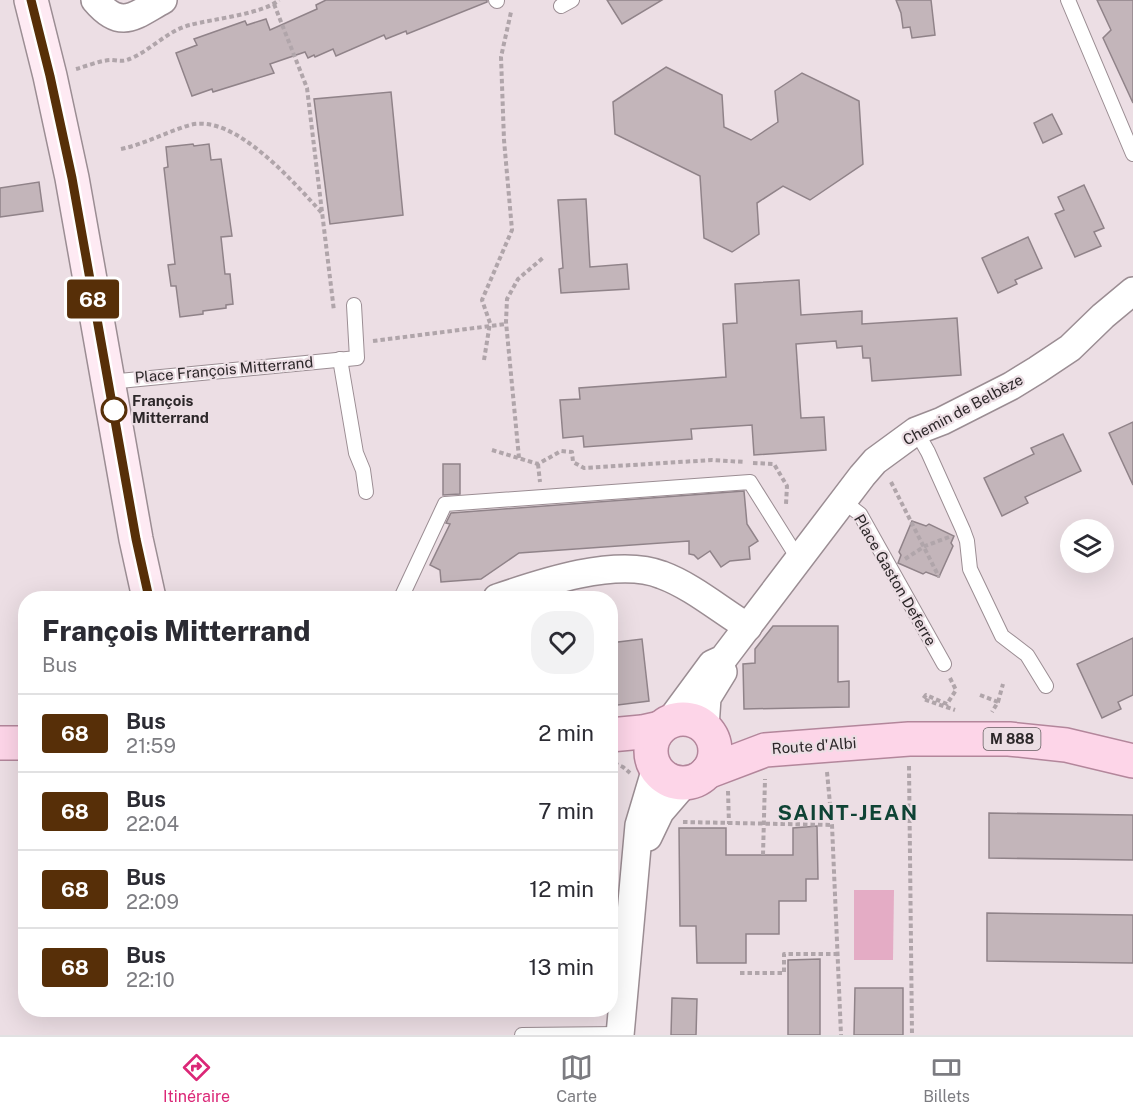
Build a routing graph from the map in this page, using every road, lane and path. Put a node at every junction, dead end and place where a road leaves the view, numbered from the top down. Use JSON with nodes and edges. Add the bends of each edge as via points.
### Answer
{"nodes":[{"id":1,"x":31,"y":0,"type":"edge"},
{"id":2,"x":95,"y":0,"type":"edge"},
{"id":3,"x":163,"y":0,"type":"edge"},
{"id":4,"x":279,"y":0,"type":"edge"},
{"id":5,"x":1068,"y":0,"type":"edge"},
{"id":6,"x":274,"y":4,"type":"junction"},
{"id":7,"x":512,"y":9,"type":"dead end"},
{"id":8,"x":50,"y":76,"type":"junction"},
{"id":9,"x":121,"y":149,"type":"dead end"},
{"id":10,"x":1133,"y":154,"type":"edge"},
{"id":11,"x":323,"y":213,"type":"junction"},
{"id":12,"x":544,"y":256,"type":"dead end"},
{"id":13,"x":1133,"y":291,"type":"edge"},
{"id":14,"x":354,"y":305,"type":"dead end"},
{"id":15,"x":334,"y":312,"type":"dead end"},
{"id":16,"x":506,"y":324,"type":"junction"},
{"id":17,"x":489,"y":327,"type":"junction"},
{"id":18,"x":368,"y":342,"type":"dead end"},
{"id":19,"x":340,"y":359,"type":"junction"},
{"id":20,"x":484,"y":360,"type":"dead end"},
{"id":21,"x":109,"y":382,"type":"junction"},
{"id":22,"x":916,"y":432,"type":"junction"},
{"id":23,"x":519,"y":458,"type":"dead end"},
{"id":24,"x":891,"y":482,"type":"dead end"},
{"id":25,"x":366,"y":492,"type":"dead end"},
{"id":26,"x":843,"y":501,"type":"junction"},
{"id":27,"x":940,"y":540,"type":"dead end"},
{"id":28,"x":925,"y":546,"type":"junction"},
{"id":29,"x":907,"y":557,"type":"dead end"},
{"id":30,"x":799,"y":560,"type":"junction"},
{"id":31,"x":939,"y":577,"type":"dead end"},
{"id":32,"x":147,"y":591,"type":"edge"},
{"id":33,"x":404,"y":591,"type":"edge"},
{"id":34,"x":519,"y":591,"type":"edge"},
{"id":35,"x":748,"y":627,"type":"junction"},
{"id":36,"x":723,"y":659,"type":"junction"},
{"id":37,"x":944,"y":663,"type":"joint"},
{"id":38,"x":1003,"y":684,"type":"dead end"},
{"id":39,"x":1046,"y":686,"type":"dead end"},
{"id":40,"x":980,"y":695,"type":"dead end"},
{"id":41,"x":998,"y":702,"type":"junction"},
{"id":42,"x":984,"y":714,"type":"dead end"},
{"id":43,"x":956,"y":720,"type":"dead end"},
{"id":44,"x":665,"y":724,"type":"junction"},
{"id":45,"x":707,"y":729,"type":"junction"},
{"id":46,"x":618,"y":734,"type":"edge"},
{"id":47,"x":0,"y":743,"type":"edge"},
{"id":48,"x":18,"y":743,"type":"edge"},
{"id":49,"x":899,"y":751,"type":"junction"},
{"id":50,"x":618,"y":754,"type":"edge"},
{"id":51,"x":1133,"y":760,"type":"edge"},
{"id":52,"x":655,"y":766,"type":"junction"},
{"id":53,"x":765,"y":769,"type":"dead end"},
{"id":54,"x":827,"y":771,"type":"dead end"},
{"id":55,"x":707,"y":779,"type":"junction"},
{"id":56,"x":674,"y":822,"type":"dead end"},
{"id":57,"x":764,"y":823,"type":"junction"},
{"id":58,"x":729,"y":824,"type":"junction"},
{"id":59,"x":832,"y":825,"type":"junction"},
{"id":60,"x":763,"y":855,"type":"dead end"},
{"id":61,"x":636,"y":869,"type":"junction"},
{"id":62,"x":837,"y":954,"type":"junction"},
{"id":63,"x":740,"y":973,"type":"dead end"},
{"id":64,"x":522,"y":1035,"type":"edge"},
{"id":65,"x":620,"y":1035,"type":"edge"},
{"id":66,"x":841,"y":1035,"type":"edge"},
{"id":67,"x":912,"y":1035,"type":"edge"}],
"edges":[{"from":1,"to":8,"type":"street"},
{"from":2,"to":3,"type":"street","via":[[118,18],[135,16]]},
{"from":4,"to":6,"type":"path"},
{"from":5,"to":10,"type":"lane"},
{"from":6,"to":8,"type":"path","via":[[189,25],[121,62],[111,60]]},
{"from":6,"to":11,"type":"path","via":[[307,88]]},
{"from":7,"to":17,"type":"path","via":[[501,57],[512,230],[482,300]]},
{"from":8,"to":21,"type":"street"},
{"from":9,"to":11,"type":"path","via":[[191,124],[214,125],[236,135],[274,162]]},
{"from":11,"to":15,"type":"path"},
{"from":12,"to":16,"type":"path","via":[[518,279],[507,299]]},
{"from":13,"to":22,"type":"street","name":"Chemin de Belbèze","via":[[1070,348],[1037,370]]},
{"from":14,"to":19,"type":"lane","name":"Place François Mitterrand","via":[[357,358]]},
{"from":16,"to":17,"type":"path"},
{"from":16,"to":23,"type":"path"},
{"from":17,"to":18,"type":"path"},
{"from":17,"to":20,"type":"path"},
{"from":19,"to":21,"type":"lane","name":"Place François Mitterrand"},
{"from":19,"to":25,"type":"lane"},
{"from":21,"to":32,"type":"street"},
{"from":22,"to":26,"type":"street","name":"Chemin de Belbèze","via":[[875,461]]},
{"from":22,"to":39,"type":"lane","via":[[963,530],[970,569],[1002,636],[1027,655]]},
{"from":24,"to":28,"type":"path"},
{"from":26,"to":30,"type":"street","name":"Chemin de Belbèze"},
{"from":26,"to":37,"type":"lane","name":"Place Gaston Deferre","via":[[860,514]]},
{"from":27,"to":28,"type":"path"},
{"from":28,"to":29,"type":"path"},
{"from":28,"to":31,"type":"path"},
{"from":30,"to":33,"type":"lane","via":[[750,482],[444,504]]},
{"from":30,"to":35,"type":"street","name":"Chemin de Belbèze"},
{"from":34,"to":35,"type":"street","via":[[563,577],[643,570],[679,583]]},
{"from":35,"to":36,"type":"street","name":"Chemin de Belbèze"},
{"from":36,"to":44,"type":"street","name":"Chemin de Belbèze","via":[[712,664]]},
{"from":36,"to":45,"type":"street","name":"Chemin de Belbèze","via":[[723,673],[707,698]]},
{"from":37,"to":43,"type":"path","via":[[956,690],[947,704],[926,694],[923,699],[957,711]]},
{"from":38,"to":41,"type":"path"},
{"from":40,"to":41,"type":"path"},
{"from":41,"to":42,"type":"path","via":[[994,712]]},
{"from":44,"to":45,"type":"main road","via":[[684,718]]},
{"from":44,"to":46,"type":"main road"},
{"from":44,"to":52,"type":"main road","via":[[652,741]]},
{"from":45,"to":49,"type":"main road","name":"Route d'Albi","number":"M 888","via":[[723,735]]},
{"from":45,"to":55,"type":"main road","via":[[715,752]]},
{"from":47,"to":48,"type":"main road"},
{"from":49,"to":51,"type":"main road","name":"Route d'Albi","number":"M 888","via":[[1009,739],[1066,745]]},
{"from":49,"to":55,"type":"main road","name":"Route d'Albi","number":"M 888","via":[[765,750]]},
{"from":49,"to":67,"type":"path"},
{"from":50,"to":52,"type":"main road"},
{"from":52,"to":55,"type":"main road","via":[[672,781]]},
{"from":52,"to":61,"type":"street","via":[[639,825]]},
{"from":53,"to":57,"type":"path"},
{"from":54,"to":59,"type":"path"},
{"from":55,"to":58,"type":"path"},
{"from":55,"to":61,"type":"street","via":[[660,812]]},
{"from":56,"to":58,"type":"path"},
{"from":57,"to":58,"type":"path"},
{"from":57,"to":59,"type":"path"},
{"from":57,"to":60,"type":"path"},
{"from":59,"to":62,"type":"path"},
{"from":61,"to":65,"type":"street"},
{"from":62,"to":63,"type":"path","via":[[784,954],[784,973]]},
{"from":62,"to":66,"type":"path"},
{"from":64,"to":65,"type":"lane"}]}
